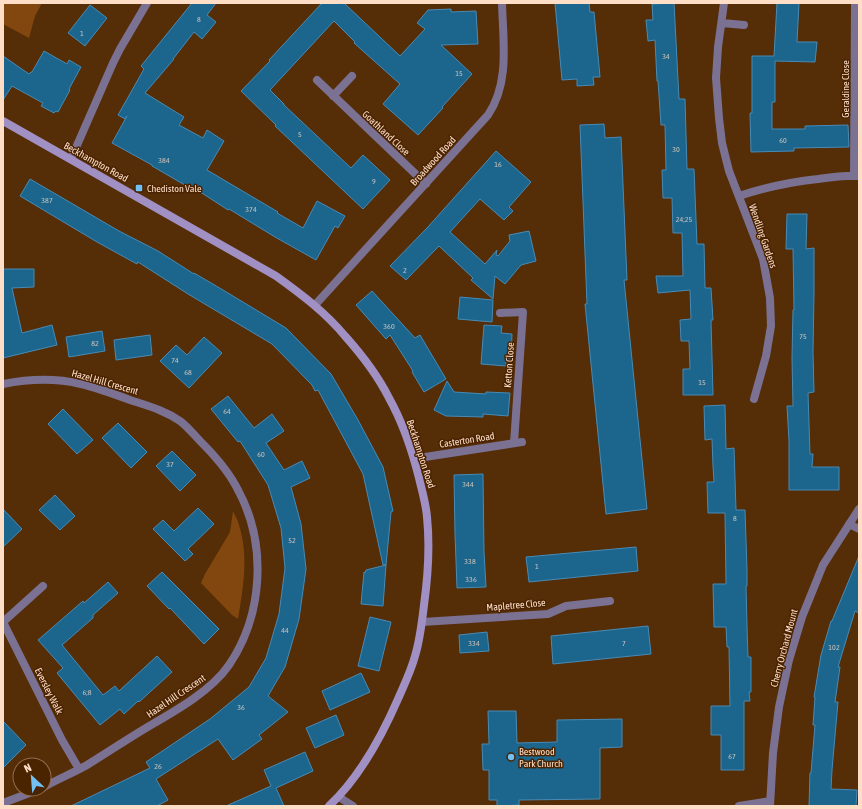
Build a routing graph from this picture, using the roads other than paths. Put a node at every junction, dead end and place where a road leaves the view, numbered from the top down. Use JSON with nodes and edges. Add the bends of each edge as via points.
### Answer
{"nodes":[{"id":1,"x":147,"y":3,"type":"edge"},
{"id":2,"x":502,"y":3,"type":"edge"},
{"id":3,"x":724,"y":3,"type":"edge"},
{"id":4,"x":855,"y":3,"type":"edge"},
{"id":5,"x":722,"y":23,"type":"junction"},
{"id":6,"x":744,"y":25,"type":"dead end"},
{"id":7,"x":352,"y":76,"type":"dead end"},
{"id":8,"x":317,"y":80,"type":"dead end"},
{"id":9,"x":333,"y":96,"type":"junction"},
{"id":10,"x":3,"y":121,"type":"edge"},
{"id":11,"x":71,"y":159,"type":"junction"},
{"id":12,"x":857,"y":176,"type":"edge"},
{"id":13,"x":426,"y":184,"type":"junction"},
{"id":14,"x":739,"y":196,"type":"junction"},
{"id":15,"x":315,"y":305,"type":"junction"},
{"id":16,"x":500,"y":313,"type":"dead end"},
{"id":17,"x":3,"y":384,"type":"edge"},
{"id":18,"x":754,"y":399,"type":"dead end"},
{"id":19,"x":518,"y":443,"type":"joint"},
{"id":20,"x":415,"y":461,"type":"junction"},
{"id":21,"x":859,"y":509,"type":"edge"},
{"id":22,"x":849,"y":524,"type":"junction"},
{"id":23,"x":859,"y":529,"type":"edge"},
{"id":24,"x":43,"y":586,"type":"dead end"},
{"id":25,"x":610,"y":601,"type":"dead end"},
{"id":26,"x":3,"y":622,"type":"edge"},
{"id":27,"x":422,"y":622,"type":"junction"},
{"id":28,"x":79,"y":769,"type":"junction"},
{"id":29,"x":52,"y":783,"type":"edge"},
{"id":30,"x":19,"y":797,"type":"edge"},
{"id":31,"x":339,"y":797,"type":"junction"},
{"id":32,"x":3,"y":803,"type":"edge"},
{"id":33,"x":770,"y":803,"type":"edge"},
{"id":34,"x":329,"y":806,"type":"edge"},
{"id":35,"x":352,"y":806,"type":"edge"},
{"id":36,"x":739,"y":806,"type":"edge"}],
"edges":[{"from":1,"to":11,"type":"street","via":[[120,48]]},
{"from":2,"to":13,"type":"street","name":"Broadwood Road","via":[[504,63],[496,102],[488,115]]},
{"from":3,"to":5,"type":"street","name":"Wendling Gardens"},
{"from":4,"to":12,"type":"street","name":"Geraldine Close"},
{"from":5,"to":6,"type":"street"},
{"from":5,"to":14,"type":"street","name":"Wendling Gardens","via":[[716,78],[719,118],[722,143]]},
{"from":7,"to":9,"type":"street"},
{"from":8,"to":9,"type":"street","name":"Goathland Close"},
{"from":9,"to":13,"type":"street","name":"Goathland Close"},
{"from":10,"to":11,"type":"street","name":"Beckhampton Road"},
{"from":11,"to":15,"type":"street","name":"Beckhampton Road","via":[[276,276]]},
{"from":12,"to":14,"type":"street","name":"Wendling Gardens","via":[[796,181]]},
{"from":13,"to":15,"type":"street","name":"Broadwood Road"},
{"from":14,"to":18,"type":"street","name":"Wendling Gardens","via":[[763,259],[770,298],[771,326]]},
{"from":15,"to":20,"type":"street","name":"Beckhampton Road","via":[[344,334],[379,381],[397,414]]},
{"from":16,"to":19,"type":"street","name":"Ketton Close","via":[[523,312]]},
{"from":17,"to":28,"type":"street","name":"Hazel Hill Crescent","via":[[40,380],[80,384],[162,410],[180,421],[229,474],[240,492],[256,541],[257,586],[253,608],[247,630],[229,666],[212,685],[192,699]]},
{"from":19,"to":20,"type":"street","name":"Casterton Road","via":[[425,457]]},
{"from":20,"to":27,"type":"street","name":"Beckhampton Road","via":[[428,523],[428,581]]},
{"from":21,"to":22,"type":"street","name":"Cherry Orchard Mount"},
{"from":22,"to":23,"type":"street"},
{"from":22,"to":33,"type":"street","name":"Cherry Orchard Mount","via":[[822,565],[789,660],[779,707]]},
{"from":24,"to":26,"type":"street"},
{"from":25,"to":27,"type":"street","name":"Mapletree Close","via":[[566,606],[548,614]]},
{"from":26,"to":28,"type":"street","name":"Eversley Walk"},
{"from":27,"to":31,"type":"street","name":"Beckhampton Road","via":[[415,656],[393,710],[367,759]]},
{"from":28,"to":29,"type":"street","name":"Hazel Hill Crescent"},
{"from":30,"to":32,"type":"street"},
{"from":31,"to":34,"type":"street","name":"Beckhampton Road"},
{"from":31,"to":35,"type":"street"},
{"from":33,"to":36,"type":"street"}]}
